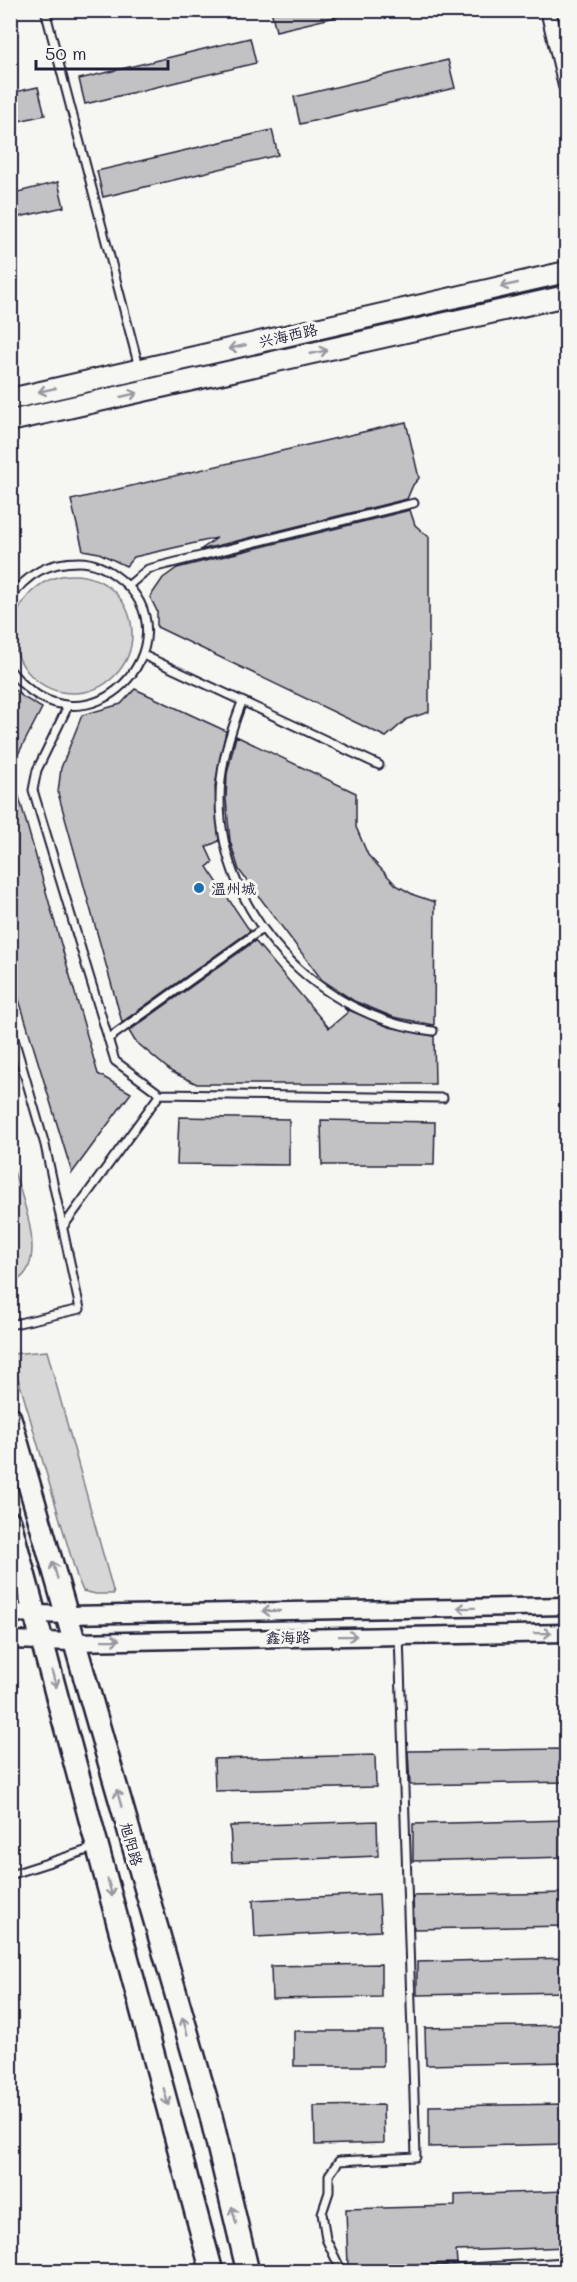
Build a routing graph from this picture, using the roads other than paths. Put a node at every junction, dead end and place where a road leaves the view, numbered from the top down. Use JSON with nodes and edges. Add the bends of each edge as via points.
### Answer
{"nodes":[{"id":1,"x":45,"y":10,"type":"edge"},
{"id":2,"x":548,"y":10,"type":"edge"},
{"id":3,"x":567,"y":86,"type":"edge"},
{"id":4,"x":567,"y":272,"type":"edge"},
{"id":5,"x":567,"y":296,"type":"edge"},
{"id":6,"x":139,"y":369,"type":"junction"},
{"id":7,"x":10,"y":399,"type":"edge"},
{"id":8,"x":10,"y":422,"type":"edge"},
{"id":9,"x":414,"y":503,"type":"dead end"},
{"id":10,"x":128,"y":586,"type":"junction"},
{"id":11,"x":10,"y":598,"type":"edge"},
{"id":12,"x":143,"y":656,"type":"junction"},
{"id":13,"x":10,"y":670,"type":"edge"},
{"id":14,"x":242,"y":702,"type":"junction"},
{"id":15,"x":68,"y":706,"type":"junction"},
{"id":16,"x":379,"y":765,"type":"dead end"},
{"id":17,"x":262,"y":929,"type":"junction"},
{"id":18,"x":10,"y":1025,"type":"edge"},
{"id":19,"x":433,"y":1031,"type":"dead end"},
{"id":20,"x":108,"y":1039,"type":"junction"},
{"id":21,"x":160,"y":1094,"type":"junction"},
{"id":22,"x":444,"y":1098,"type":"dead end"},
{"id":23,"x":63,"y":1227,"type":"junction"},
{"id":24,"x":10,"y":1325,"type":"edge"},
{"id":25,"x":10,"y":1418,"type":"edge"},
{"id":26,"x":10,"y":1522,"type":"edge"},
{"id":27,"x":567,"y":1606,"type":"edge"},
{"id":28,"x":10,"y":1613,"type":"edge"},
{"id":29,"x":36,"y":1614,"type":"junction"},
{"id":30,"x":68,"y":1615,"type":"junction"},
{"id":31,"x":567,"y":1633,"type":"edge"},
{"id":32,"x":399,"y":1635,"type":"junction"},
{"id":33,"x":10,"y":1640,"type":"edge"},
{"id":34,"x":44,"y":1642,"type":"junction"},
{"id":35,"x":73,"y":1642,"type":"junction"},
{"id":36,"x":99,"y":1847,"type":"junction"},
{"id":37,"x":10,"y":1875,"type":"edge"},
{"id":38,"x":567,"y":2262,"type":"edge"},
{"id":39,"x":209,"y":2266,"type":"edge"},
{"id":40,"x":248,"y":2271,"type":"edge"},
{"id":41,"x":342,"y":2271,"type":"edge"},
{"id":42,"x":406,"y":2271,"type":"edge"}],
"edges":[{"from":1,"to":6,"type":"lane"},
{"from":2,"to":3,"type":"street"},
{"from":4,"to":6,"type":"main road","name":"兴海西路","one_way":true},
{"from":8,"to":5,"type":"main road","name":"兴海西路","one_way":true},
{"from":6,"to":7,"type":"main road","name":"兴海西路","one_way":true},
{"from":9,"to":10,"type":"lane","via":[[148,569]]},
{"from":10,"to":11,"type":"lane","via":[[109,570],[86,562],[61,562],[38,570]]},
{"from":10,"to":12,"type":"lane","via":[[141,607],[146,631]]},
{"from":12,"to":14,"type":"lane"},
{"from":12,"to":15,"type":"lane","via":[[132,677],[113,694],[91,704]]},
{"from":13,"to":15,"type":"lane","via":[[45,701]]},
{"from":14,"to":16,"type":"lane"},
{"from":14,"to":17,"type":"lane","via":[[224,754],[220,800],[234,876]]},
{"from":15,"to":20,"type":"lane","via":[[37,770],[33,790]]},
{"from":17,"to":19,"type":"lane","via":[[304,974],[347,1005],[412,1029]]},
{"from":17,"to":20,"type":"lane"},
{"from":18,"to":23,"type":"lane","via":[[45,1145]]},
{"from":20,"to":21,"type":"lane","via":[[115,1061]]},
{"from":21,"to":22,"type":"lane"},
{"from":21,"to":23,"type":"lane"},
{"from":23,"to":24,"type":"lane","via":[[80,1309]]},
{"from":30,"to":25,"type":"main road","name":"旭阳路","one_way":true},
{"from":26,"to":29,"type":"main road"},
{"from":27,"to":30,"type":"street","name":"鑫海路","one_way":true},
{"from":28,"to":29,"type":"street","name":"鑫海路"},
{"from":29,"to":30,"type":"street","name":"鑫海路"},
{"from":29,"to":34,"type":"main road"},
{"from":30,"to":35,"type":"main road","name":"旭阳路"},
{"from":32,"to":31,"type":"street","name":"鑫海路","one_way":true},
{"from":35,"to":32,"type":"street","name":"鑫海路","one_way":true},
{"from":32,"to":41,"type":"lane","via":[[416,2157],[339,2161],[329,2175],[329,2192],[322,2213],[326,2239]]},
{"from":33,"to":34,"type":"street","name":"鑫海路"},
{"from":34,"to":35,"type":"street","name":"鑫海路"},
{"from":34,"to":36,"type":"main road","one_way":true},
{"from":40,"to":35,"type":"main road","name":"旭阳路","one_way":true,"via":[[210,2112]]},
{"from":36,"to":37,"type":"lane"},
{"from":36,"to":39,"type":"main road","one_way":true},
{"from":38,"to":42,"type":"lane"}]}
